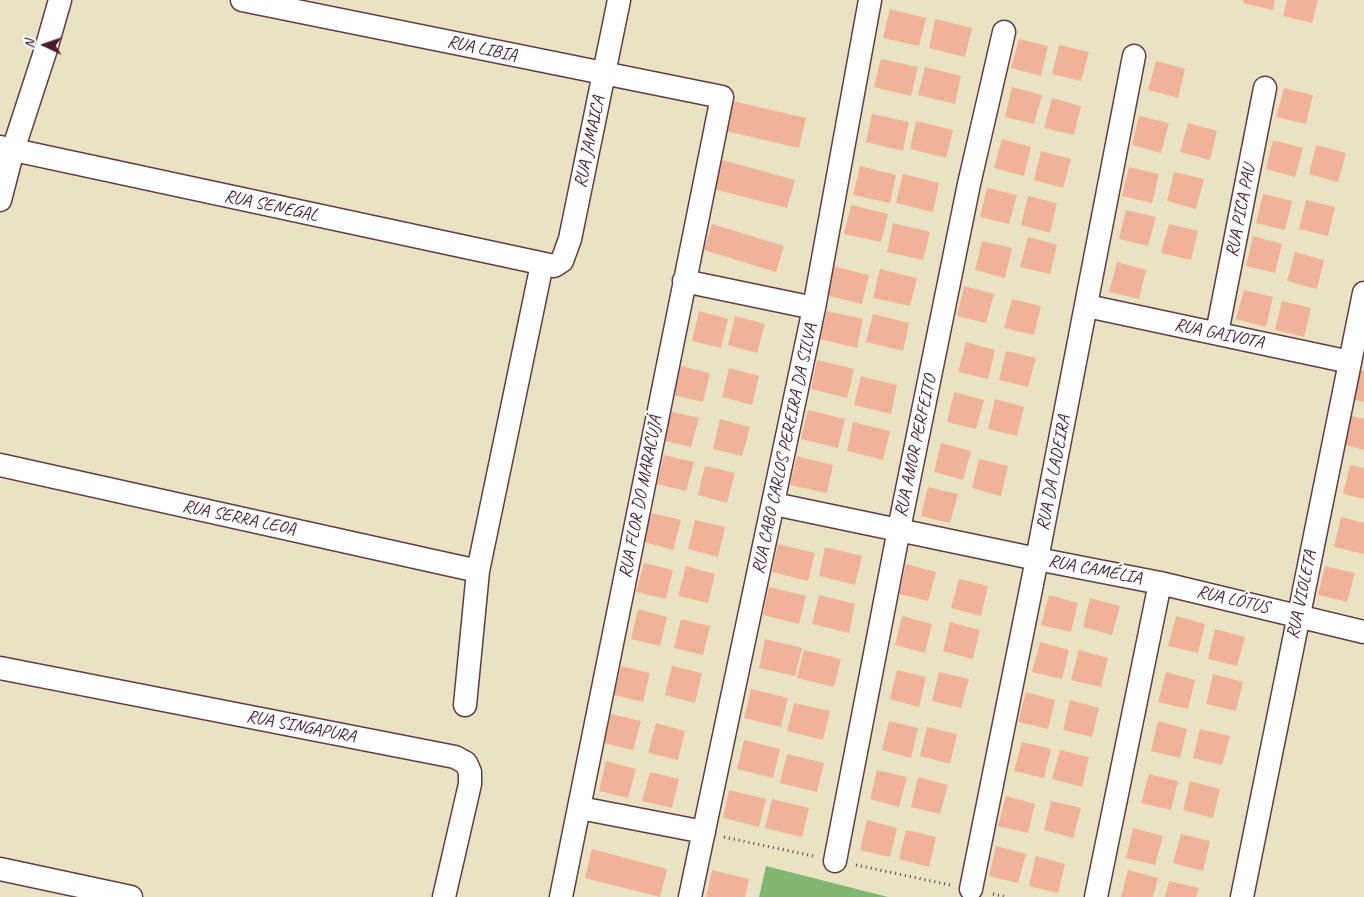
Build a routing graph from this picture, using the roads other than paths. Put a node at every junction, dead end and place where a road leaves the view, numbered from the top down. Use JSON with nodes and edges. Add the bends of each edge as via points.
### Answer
{"nodes":[{"id":1,"x":60,"y":0,"type":"edge"},
{"id":2,"x":242,"y":0,"type":"edge"},
{"id":3,"x":619,"y":0,"type":"edge"},
{"id":4,"x":870,"y":0,"type":"edge"},
{"id":5,"x":1004,"y":32,"type":"dead end"},
{"id":6,"x":1134,"y":56,"type":"dead end"},
{"id":7,"x":604,"y":74,"type":"junction"},
{"id":8,"x":1265,"y":88,"type":"dead end"},
{"id":9,"x":722,"y":97,"type":"joint"},
{"id":10,"x":7,"y":149,"type":"edge"},
{"id":11,"x":0,"y":200,"type":"edge"},
{"id":12,"x":542,"y":264,"type":"junction"},
{"id":13,"x":684,"y":281,"type":"junction"},
{"id":14,"x":1364,"y":292,"type":"edge"},
{"id":15,"x":1087,"y":306,"type":"junction"},
{"id":16,"x":814,"y":308,"type":"junction"},
{"id":17,"x":1216,"y":333,"type":"junction"},
{"id":18,"x":1350,"y":362,"type":"junction"},
{"id":19,"x":0,"y":465,"type":"edge"},
{"id":20,"x":774,"y":504,"type":"junction"},
{"id":21,"x":899,"y":529,"type":"junction"},
{"id":22,"x":1037,"y":559,"type":"junction"},
{"id":23,"x":478,"y":571,"type":"junction"},
{"id":24,"x":1160,"y":583,"type":"junction"},
{"id":25,"x":1298,"y":616,"type":"junction"},
{"id":26,"x":1364,"y":632,"type":"edge"},
{"id":27,"x":0,"y":668,"type":"edge"},
{"id":28,"x":465,"y":705,"type":"dead end"},
{"id":29,"x":580,"y":808,"type":"junction"},
{"id":30,"x":704,"y":832,"type":"junction"},
{"id":31,"x":835,"y":861,"type":"dead end"},
{"id":32,"x":0,"y":869,"type":"edge"},
{"id":33,"x":971,"y":889,"type":"dead end"},
{"id":34,"x":131,"y":897,"type":"edge"},
{"id":35,"x":444,"y":897,"type":"edge"},
{"id":36,"x":561,"y":897,"type":"edge"},
{"id":37,"x":690,"y":897,"type":"edge"},
{"id":38,"x":1096,"y":897,"type":"edge"},
{"id":39,"x":1242,"y":897,"type":"edge"}],
"edges":[{"from":1,"to":10,"type":"street","via":[[46,48]]},
{"from":2,"to":7,"type":"street","name":"RUA LIBIA"},
{"from":3,"to":7,"type":"street","name":"RUA JAMAICA"},
{"from":4,"to":16,"type":"street","name":"RUA CABO CARLOS PEREIRA DA SILVA"},
{"from":5,"to":21,"type":"street","name":"RUA AMOR PERFEITO","via":[[967,194]]},
{"from":6,"to":15,"type":"street","name":"RUA DA LADEIRA"},
{"from":7,"to":9,"type":"street","name":"RUA LIBIA"},
{"from":7,"to":12,"type":"street","name":"RUA JAMAICA","via":[[570,239],[562,261],[554,266]]},
{"from":8,"to":17,"type":"street","name":"RUA PICA PAU"},
{"from":9,"to":13,"type":"street","name":"RUA FLOR DO MARACUJÁ"},
{"from":10,"to":11,"type":"street"},
{"from":10,"to":12,"type":"street","name":"RUA SENEGAL"},
{"from":12,"to":23,"type":"street"},
{"from":13,"to":16,"type":"street"},
{"from":13,"to":29,"type":"street","name":"RUA FLOR DO MARACUJÁ"},
{"from":14,"to":18,"type":"street","name":"RUA VIOLETA"},
{"from":15,"to":17,"type":"street","name":"RUA GAIVOTA"},
{"from":15,"to":22,"type":"street","name":"RUA DA LADEIRA"},
{"from":16,"to":20,"type":"street","name":"RUA CABO CARLOS PEREIRA DA SILVA"},
{"from":17,"to":18,"type":"street","name":"RUA GAIVOTA"},
{"from":18,"to":25,"type":"street","name":"RUA VIOLETA"},
{"from":19,"to":23,"type":"street","name":"RUA SERRA LEOA"},
{"from":20,"to":21,"type":"street","name":"RUA CAMÉLIA"},
{"from":20,"to":30,"type":"street","name":"RUA CABO CARLOS PEREIRA DA SILVA"},
{"from":21,"to":22,"type":"street","name":"RUA CAMÉLIA"},
{"from":21,"to":31,"type":"street","name":"RUA AMOR PERFEITO"},
{"from":22,"to":24,"type":"street","name":"RUA CAMÉLIA"},
{"from":22,"to":33,"type":"street","name":"RUA DA LADEIRA"},
{"from":23,"to":28,"type":"street"},
{"from":24,"to":25,"type":"street","name":"RUA LÓTUS"},
{"from":24,"to":38,"type":"street","name":"RUA CAMÉLIA"},
{"from":25,"to":26,"type":"street","name":"RUA LÓTUS"},
{"from":25,"to":39,"type":"street","name":"RUA VIOLETA"},
{"from":27,"to":35,"type":"street","name":"RUA SINGAPURA","via":[[455,757],[466,763],[470,784]]},
{"from":29,"to":30,"type":"street"},
{"from":29,"to":36,"type":"street","name":"RUA FLOR DO MARACUJÁ"},
{"from":30,"to":37,"type":"street","name":"RUA CABO CARLOS PEREIRA DA SILVA"},
{"from":32,"to":34,"type":"street"}]}
